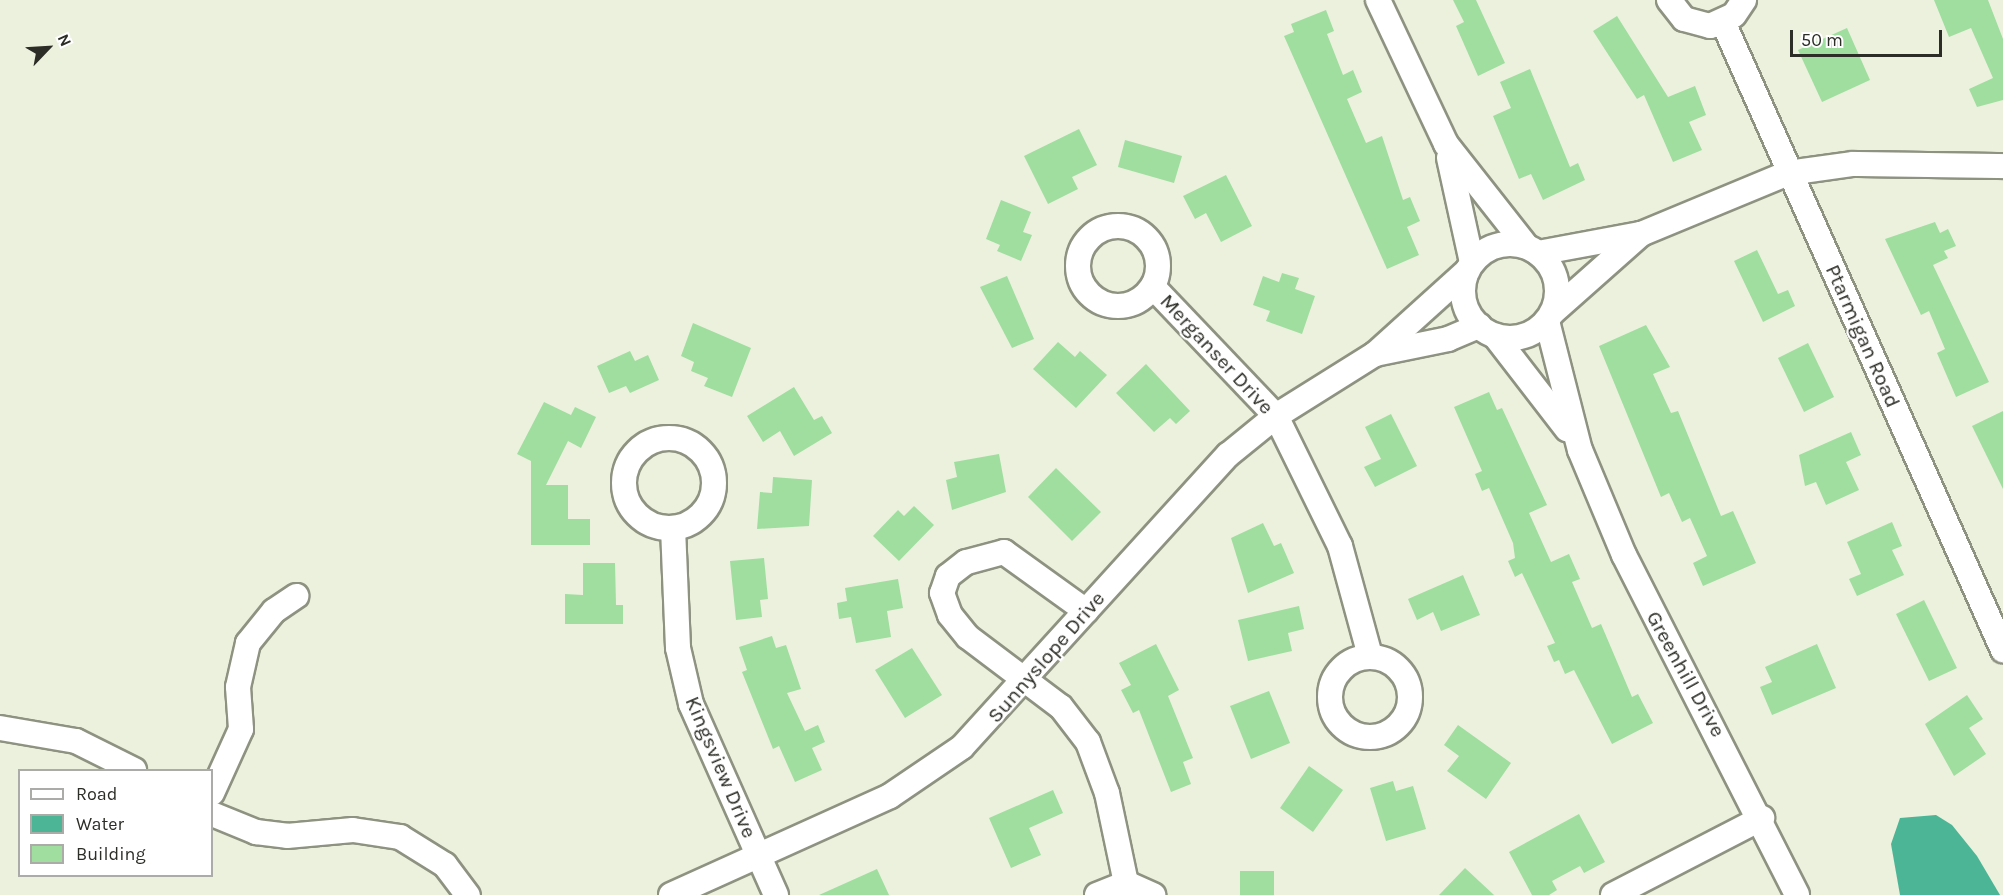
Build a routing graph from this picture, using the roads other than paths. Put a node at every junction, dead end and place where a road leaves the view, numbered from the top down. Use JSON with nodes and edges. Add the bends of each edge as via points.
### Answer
{"nodes":[{"id":1,"x":1378,"y":0,"type":"edge"},
{"id":2,"x":1669,"y":0,"type":"edge"},
{"id":3,"x":1744,"y":0,"type":"edge"},
{"id":4,"x":1724,"y":22,"type":"junction"},
{"id":5,"x":1446,"y":144,"type":"junction"},
{"id":6,"x":2003,"y":166,"type":"edge"},
{"id":7,"x":1788,"y":173,"type":"junction"},
{"id":8,"x":1641,"y":234,"type":"junction"},
{"id":9,"x":1533,"y":250,"type":"junction"},
{"id":10,"x":1470,"y":267,"type":"junction"},
{"id":11,"x":1153,"y":287,"type":"dead end"},
{"id":12,"x":1550,"y":316,"type":"junction"},
{"id":13,"x":1487,"y":331,"type":"junction"},
{"id":14,"x":1375,"y":354,"type":"junction"},
{"id":15,"x":1276,"y":416,"type":"junction"},
{"id":16,"x":1581,"y":450,"type":"junction"},
{"id":17,"x":673,"y":528,"type":"dead end"},
{"id":18,"x":296,"y":596,"type":"dead end"},
{"id":19,"x":1086,"y":611,"type":"junction"},
{"id":20,"x":2003,"y":650,"type":"edge"},
{"id":21,"x":1370,"y":656,"type":"dead end"},
{"id":22,"x":1028,"y":679,"type":"junction"},
{"id":23,"x":0,"y":728,"type":"edge"},
{"id":24,"x":130,"y":769,"type":"edge"},
{"id":25,"x":213,"y":792,"type":"edge"},
{"id":26,"x":213,"y":814,"type":"edge"},
{"id":27,"x":1762,"y":818,"type":"junction"},
{"id":28,"x":758,"y":856,"type":"junction"},
{"id":29,"x":1126,"y":883,"type":"junction"},
{"id":30,"x":468,"y":895,"type":"edge"},
{"id":31,"x":671,"y":895,"type":"edge"},
{"id":32,"x":776,"y":895,"type":"edge"},
{"id":33,"x":1097,"y":895,"type":"edge"},
{"id":34,"x":1153,"y":895,"type":"edge"},
{"id":35,"x":1613,"y":895,"type":"edge"},
{"id":36,"x":1797,"y":895,"type":"edge"}],
"edges":[{"from":1,"to":5,"type":"street"},
{"from":2,"to":4,"type":"street","via":[[1697,24]]},
{"from":3,"to":4,"type":"street"},
{"from":4,"to":7,"type":"street","name":"Ptarmigan Road"},
{"from":5,"to":9,"type":"street"},
{"from":5,"to":10,"type":"street"},
{"from":6,"to":7,"type":"street","via":[[1853,164]]},
{"from":7,"to":8,"type":"street"},
{"from":7,"to":20,"type":"street","name":"Ptarmigan Road"},
{"from":8,"to":9,"type":"street"},
{"from":8,"to":12,"type":"street"},
{"from":9,"to":10,"type":"street","via":[[1491,248]]},
{"from":9,"to":12,"type":"street","via":[[1554,274]]},
{"from":10,"to":13,"type":"street","via":[[1463,297]]},
{"from":10,"to":14,"type":"street","name":"Sunnyslope Drive"},
{"from":11,"to":15,"type":"street","name":"Merganser Drive"},
{"from":12,"to":13,"type":"street","via":[[1522,337]]},
{"from":12,"to":16,"type":"street","name":"Greenhill Drive"},
{"from":13,"to":14,"type":"street","name":"Sunnyslope Drive"},
{"from":13,"to":16,"type":"street","name":"Greenhill Drive","via":[[1538,386]]},
{"from":14,"to":15,"type":"street","name":"Sunnyslope Drive"},
{"from":15,"to":19,"type":"street","name":"Sunnyslope Drive","via":[[1182,500]]},
{"from":15,"to":21,"type":"street","name":"Merganser Drive","via":[[1340,546]]},
{"from":16,"to":27,"type":"street","name":"Greenhill Drive","via":[[1659,630]]},
{"from":17,"to":28,"type":"street","name":"Kingsview Drive","via":[[678,648],[691,704]]},
{"from":18,"to":25,"type":"street","via":[[274,611],[248,643],[238,687],[241,729]]},
{"from":19,"to":22,"type":"street","name":"Sunnyslope Drive"},
{"from":19,"to":22,"type":"street","via":[[1004,552],[985,553],[948,576],[942,593],[950,615],[968,637]]},
{"from":22,"to":28,"type":"street","name":"Sunnyslope Drive","via":[[962,747],[925,775]]},
{"from":22,"to":29,"type":"street","via":[[1061,707],[1088,742],[1107,793]]},
{"from":23,"to":24,"type":"street","via":[[76,741]]},
{"from":26,"to":30,"type":"street","via":[[256,832],[287,836],[353,830],[400,837],[445,865]]},
{"from":27,"to":35,"type":"street"},
{"from":27,"to":36,"type":"street","name":"Greenhill Drive"},
{"from":28,"to":31,"type":"street","name":"Sunnyslope Drive"},
{"from":28,"to":32,"type":"street","name":"Kingsview Drive"},
{"from":29,"to":33,"type":"street"},
{"from":29,"to":34,"type":"street"}]}
